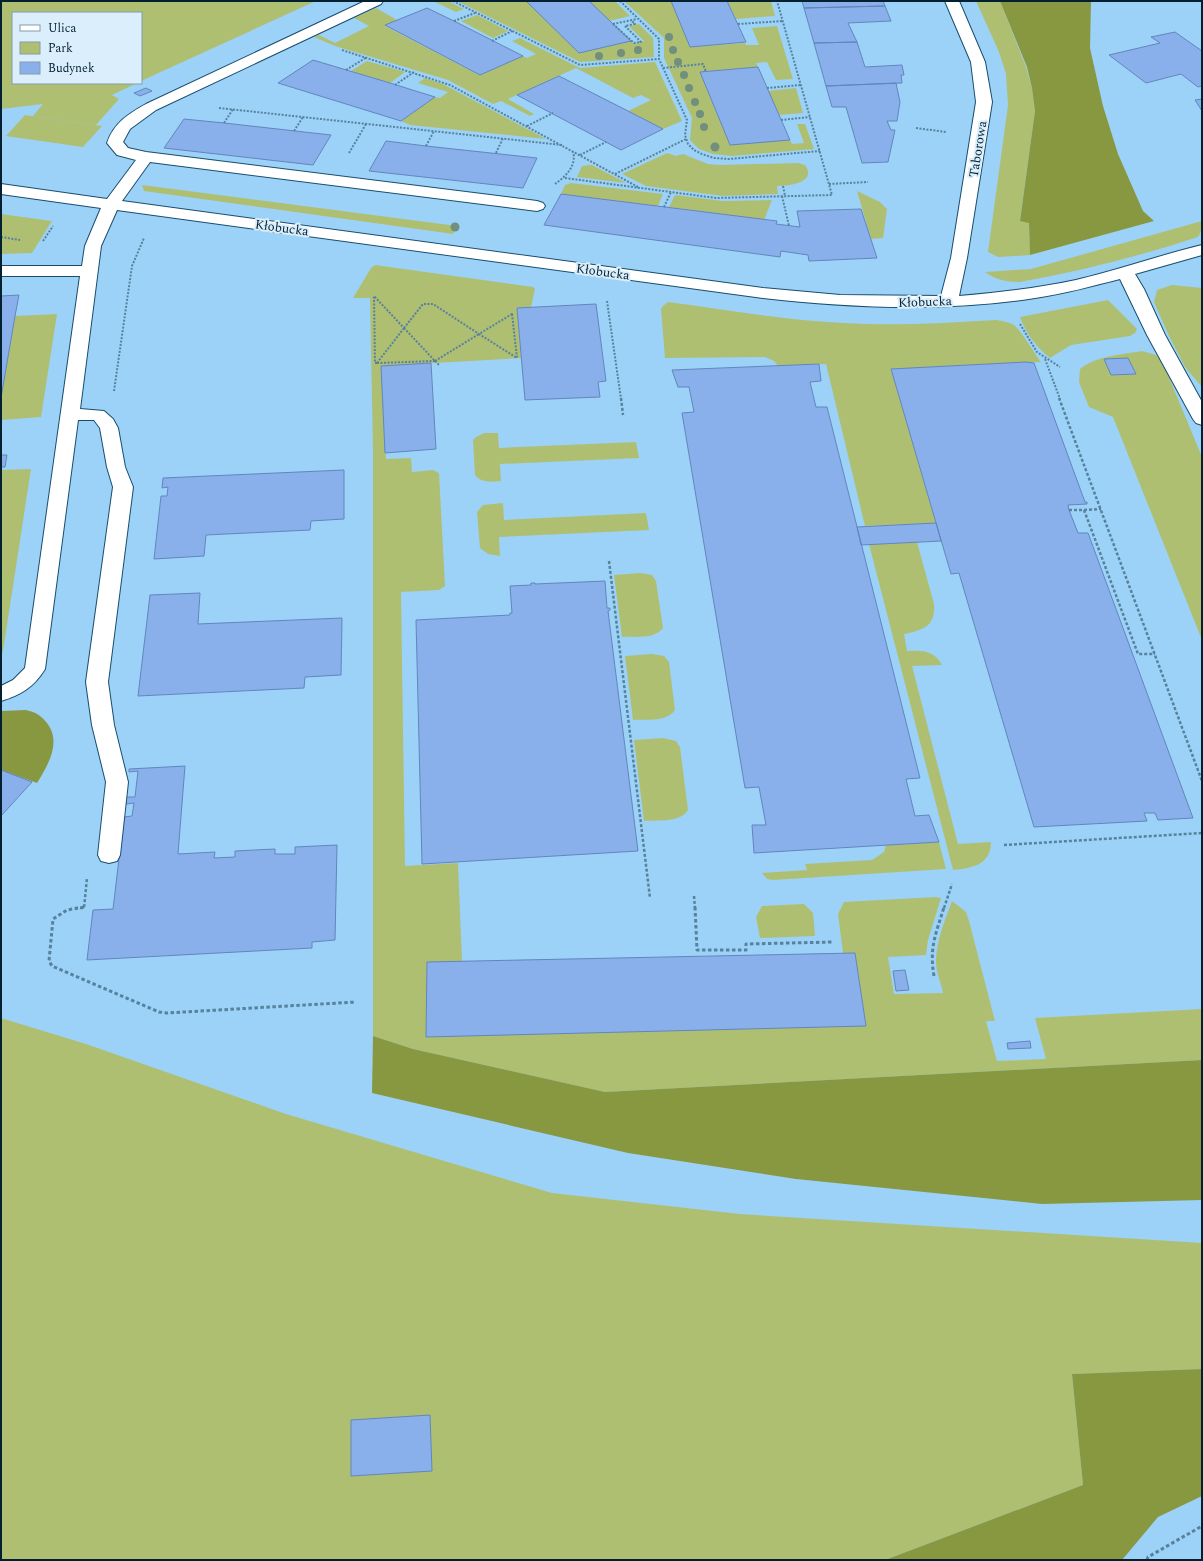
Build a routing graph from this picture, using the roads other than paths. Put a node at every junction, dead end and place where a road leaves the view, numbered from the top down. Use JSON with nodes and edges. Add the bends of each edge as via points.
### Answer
{"nodes":[{"id":1,"x":376,"y":1,"type":"edge"},
{"id":2,"x":952,"y":1,"type":"edge"},
{"id":3,"x":146,"y":157,"type":"junction"},
{"id":4,"x":1,"y":189,"type":"edge"},
{"id":5,"x":111,"y":204,"type":"junction"},
{"id":6,"x":537,"y":206,"type":"dead end"},
{"id":7,"x":1202,"y":250,"type":"edge"},
{"id":8,"x":1,"y":271,"type":"edge"},
{"id":9,"x":90,"y":271,"type":"junction"},
{"id":10,"x":1124,"y":272,"type":"junction"},
{"id":11,"x":949,"y":301,"type":"junction"},
{"id":12,"x":70,"y":414,"type":"junction"},
{"id":13,"x":1202,"y":419,"type":"edge"},
{"id":14,"x":1,"y":694,"type":"edge"},
{"id":15,"x":109,"y":854,"type":"road end"}],
"edges":[{"from":1,"to":3,"type":"street","via":[[151,107],[127,122],[118,132],[115,143],[123,152]]},
{"from":2,"to":11,"type":"street","name":"Taborowa","via":[[978,62],[984,102],[959,258]]},
{"from":3,"to":5,"type":"street"},
{"from":3,"to":6,"type":"street"},
{"from":4,"to":5,"type":"street","name":"Kłobucka"},
{"from":5,"to":9,"type":"street","via":[[93,246]]},
{"from":5,"to":11,"type":"street","name":"Kłobucka","via":[[763,293],[849,301]]},
{"from":7,"to":10,"type":"street","name":"Kłobucka"},
{"from":8,"to":9,"type":"street"},
{"from":9,"to":12,"type":"street"},
{"from":10,"to":11,"type":"street","name":"Kłobucka","via":[[1037,293]]},
{"from":10,"to":13,"type":"street"},
{"from":12,"to":14,"type":"street","via":[[35,669],[27,681]]},
{"from":12,"to":15,"type":"street","via":[[98,415],[104,419],[109,428],[116,467],[123,487],[96,682],[117,782]]}]}
